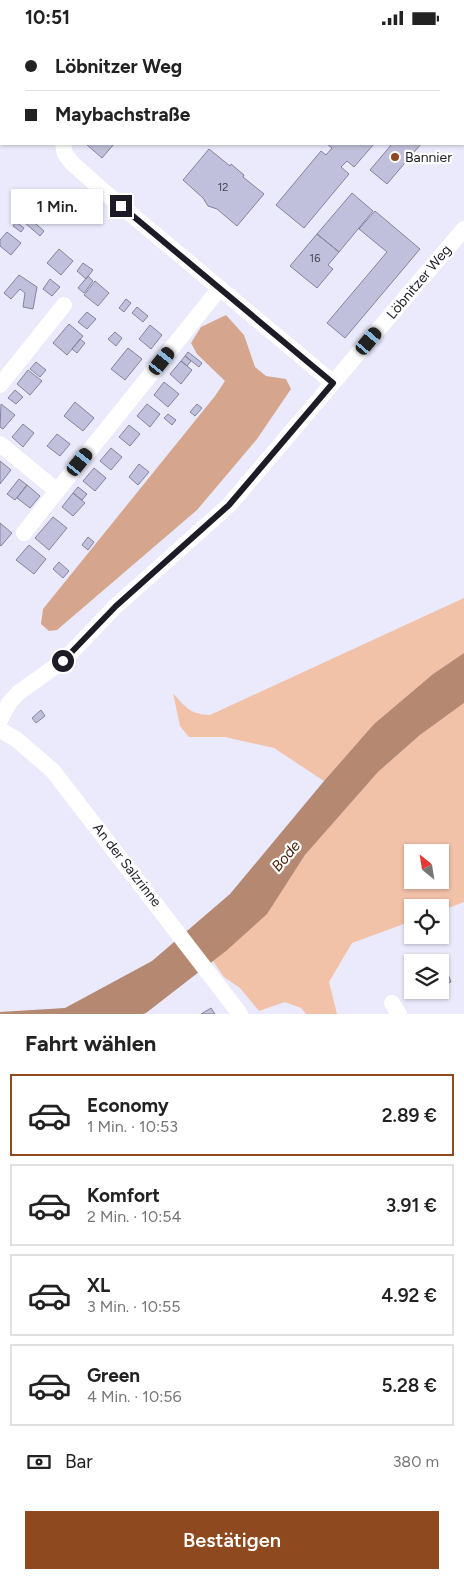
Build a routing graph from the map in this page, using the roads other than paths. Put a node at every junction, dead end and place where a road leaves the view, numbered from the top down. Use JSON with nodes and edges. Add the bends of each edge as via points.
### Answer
{"nodes":[{"id":1,"x":63,"y":145,"type":"edge"},
{"id":2,"x":464,"y":229,"type":"edge"},
{"id":3,"x":220,"y":288,"type":"junction"},
{"id":4,"x":64,"y":305,"type":"dead end"},
{"id":5,"x":333,"y":383,"type":"junction"},
{"id":6,"x":0,"y":385,"type":"edge"},
{"id":7,"x":0,"y":444,"type":"edge"},
{"id":8,"x":57,"y":491,"type":"junction"},
{"id":9,"x":24,"y":533,"type":"dead end"},
{"id":10,"x":0,"y":720,"type":"edge"},
{"id":11,"x":0,"y":730,"type":"edge"},
{"id":12,"x":239,"y":1012,"type":"edge"}],
"edges":[{"from":1,"to":3,"type":"street","via":[[72,163],[107,195]]},
{"from":2,"to":5,"type":"street","name":"Löbnitzer Weg"},
{"from":3,"to":5,"type":"street"},
{"from":3,"to":8,"type":"street"},
{"from":4,"to":6,"type":"street"},
{"from":5,"to":10,"type":"street","name":"Löbnitzer Weg","via":[[229,505],[116,606],[63,661],[18,693]]},
{"from":7,"to":8,"type":"street"},
{"from":8,"to":9,"type":"street"},
{"from":11,"to":12,"type":"street","name":"An der Salzrinne","via":[[16,739],[53,771]]}]}
